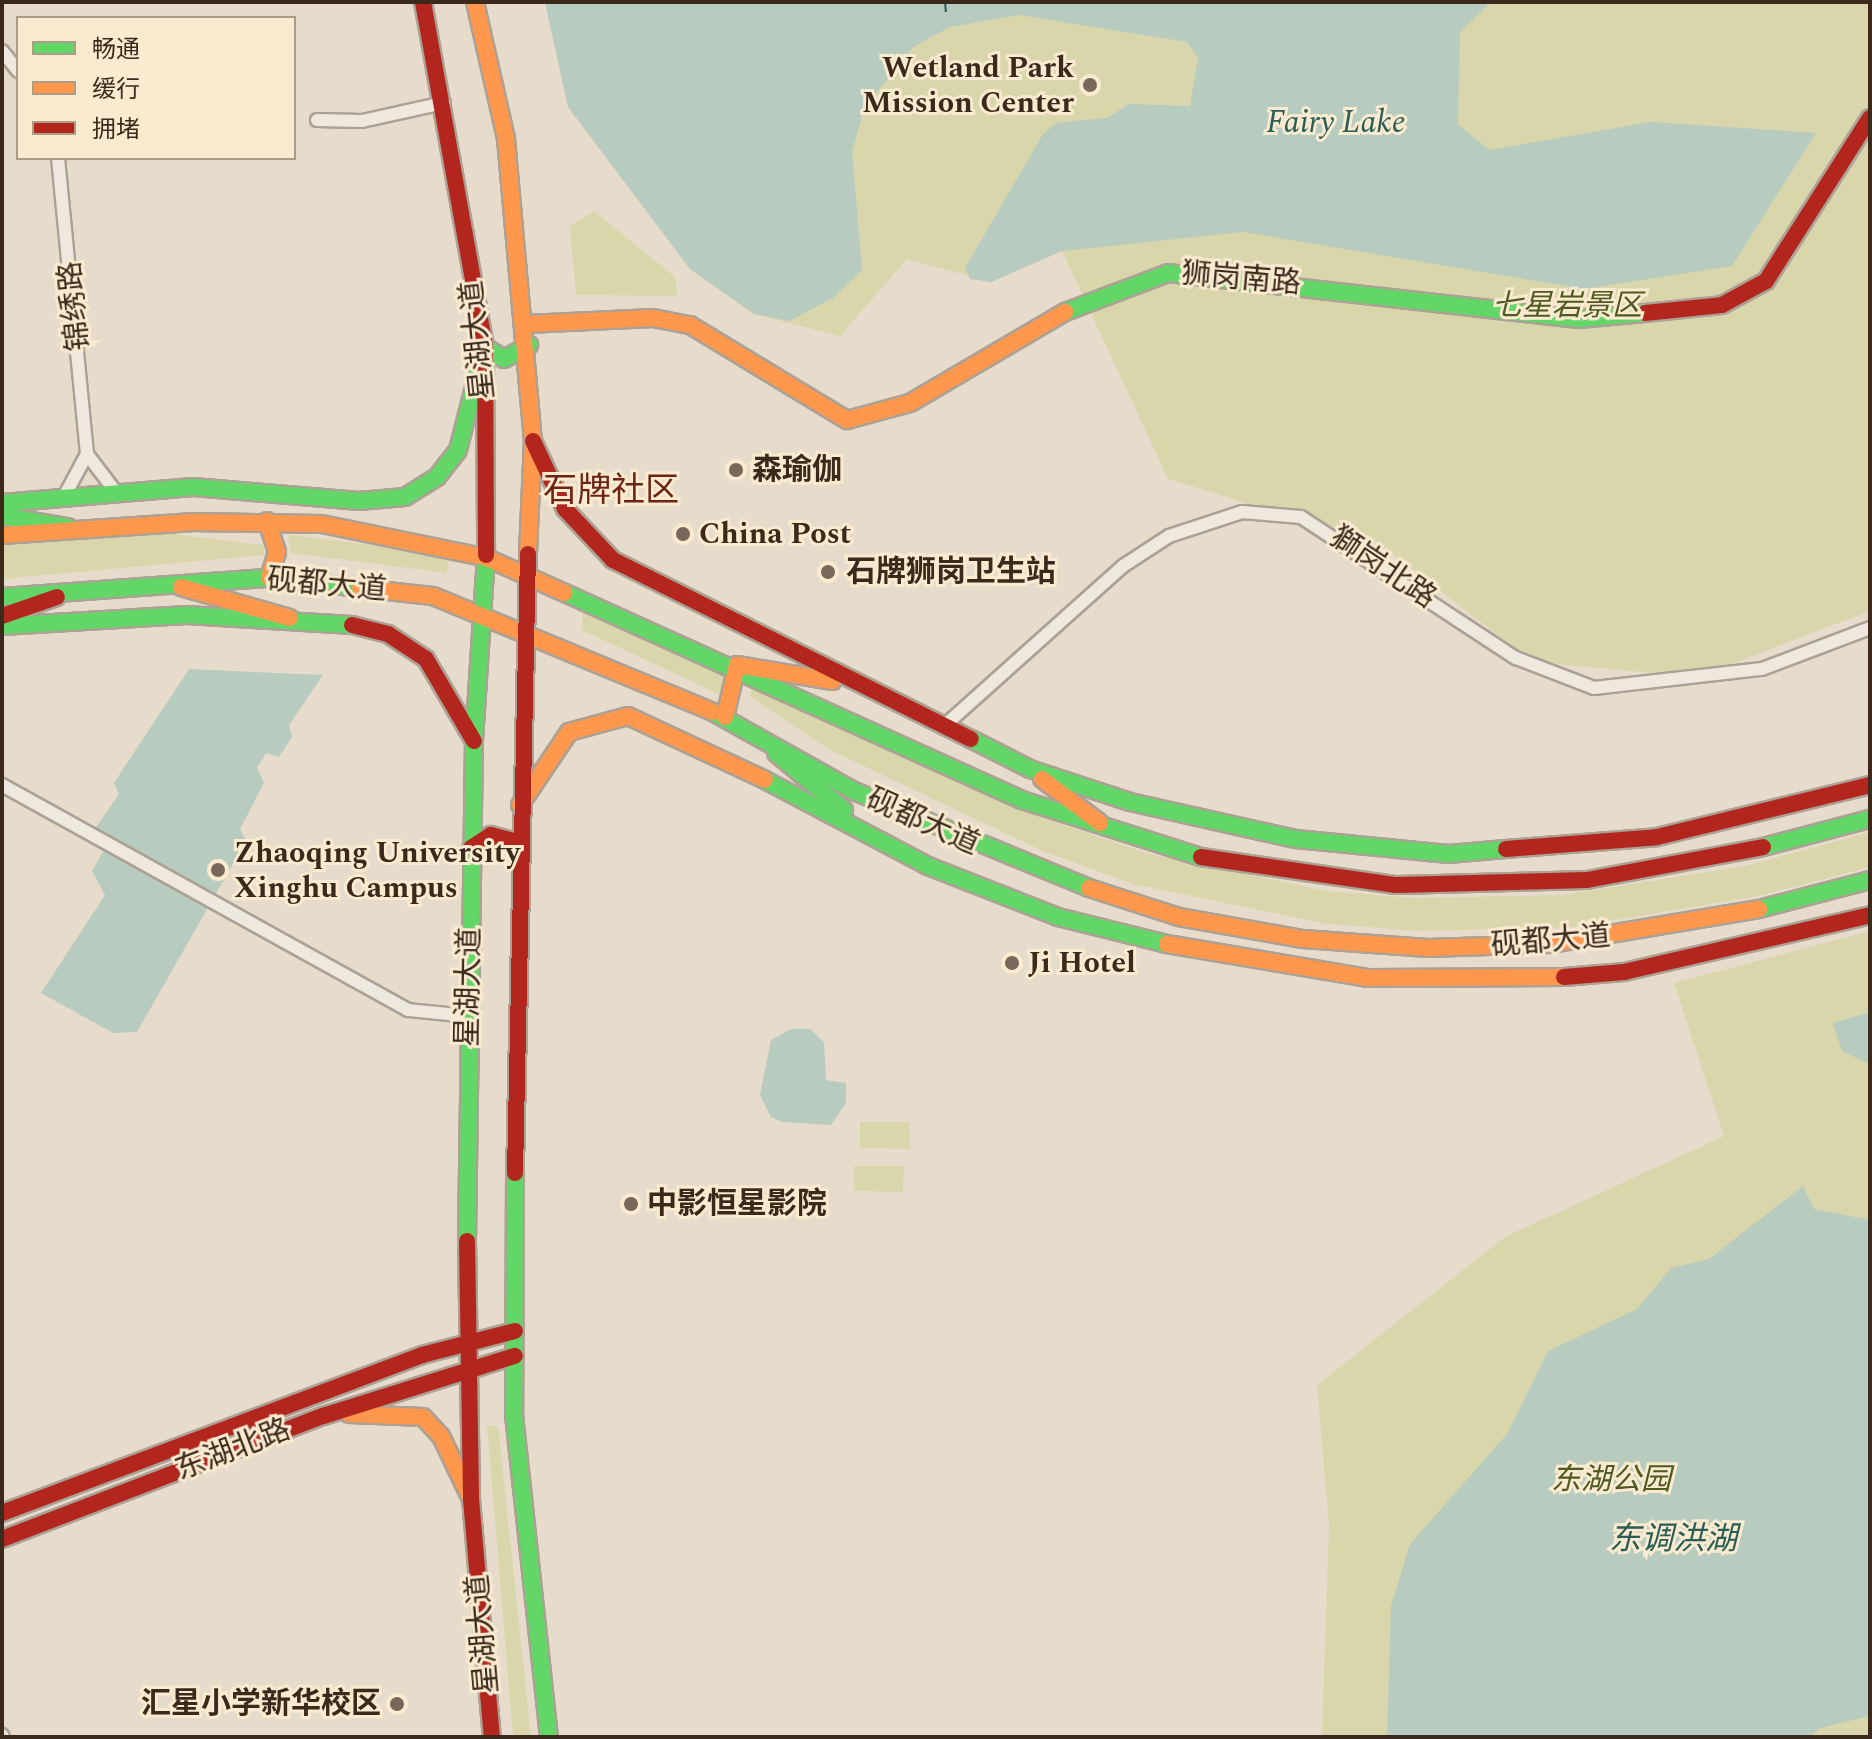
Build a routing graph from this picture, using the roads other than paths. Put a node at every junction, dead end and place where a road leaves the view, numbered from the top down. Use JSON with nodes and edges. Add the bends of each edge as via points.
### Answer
{"nodes":[{"id":1,"x":423,"y":2,"type":"edge"},
{"id":2,"x":475,"y":2,"type":"edge"},
{"id":3,"x":2,"y":51,"type":"edge"},
{"id":4,"x":16,"y":68,"type":"edge"},
{"id":5,"x":444,"y":103,"type":"junction"},
{"id":6,"x":1870,"y":118,"type":"edge"},
{"id":7,"x":317,"y":120,"type":"dead end"},
{"id":8,"x":58,"y":160,"type":"edge"},
{"id":9,"x":527,"y":324,"type":"junction"},
{"id":10,"x":529,"y":345,"type":"junction"},
{"id":11,"x":485,"y":347,"type":"junction"},
{"id":12,"x":533,"y":439,"type":"junction"},
{"id":13,"x":87,"y":454,"type":"junction"},
{"id":14,"x":115,"y":491,"type":"junction"},
{"id":15,"x":65,"y":495,"type":"junction"},
{"id":16,"x":2,"y":503,"type":"edge"},
{"id":17,"x":2,"y":516,"type":"edge"},
{"id":18,"x":267,"y":521,"type":"junction"},
{"id":19,"x":82,"y":529,"type":"junction"},
{"id":20,"x":2,"y":535,"type":"edge"},
{"id":21,"x":487,"y":558,"type":"junction"},
{"id":22,"x":528,"y":575,"type":"junction"},
{"id":23,"x":269,"y":578,"type":"junction"},
{"id":24,"x":167,"y":583,"type":"junction"},
{"id":25,"x":77,"y":590,"type":"junction"},
{"id":26,"x":2,"y":597,"type":"edge"},
{"id":27,"x":481,"y":612,"type":"junction"},
{"id":28,"x":2,"y":616,"type":"edge"},
{"id":29,"x":290,"y":618,"type":"junction"},
{"id":30,"x":2,"y":626,"type":"edge"},
{"id":31,"x":1870,"y":628,"type":"edge"},
{"id":32,"x":526,"y":632,"type":"junction"},
{"id":33,"x":737,"y":665,"type":"junction"},
{"id":34,"x":861,"y":690,"type":"junction"},
{"id":35,"x":725,"y":717,"type":"junction"},
{"id":36,"x":943,"y":727,"type":"junction"},
{"id":37,"x":760,"y":739,"type":"junction"},
{"id":38,"x":474,"y":741,"type":"junction"},
{"id":39,"x":1030,"y":769,"type":"junction"},
{"id":40,"x":2,"y":785,"type":"edge"},
{"id":41,"x":1870,"y":785,"type":"edge"},
{"id":42,"x":520,"y":805,"type":"junction"},
{"id":43,"x":1870,"y":819,"type":"edge"},
{"id":44,"x":863,"y":826,"type":"junction"},
{"id":45,"x":1111,"y":831,"type":"junction"},
{"id":46,"x":517,"y":842,"type":"junction"},
{"id":47,"x":471,"y":848,"type":"junction"},
{"id":48,"x":1870,"y":880,"type":"edge"},
{"id":49,"x":1870,"y":915,"type":"edge"},
{"id":50,"x":467,"y":1016,"type":"junction"},
{"id":51,"x":515,"y":1331,"type":"junction"},
{"id":52,"x":466,"y":1340,"type":"junction"},
{"id":53,"x":515,"y":1356,"type":"junction"},
{"id":54,"x":467,"y":1368,"type":"junction"},
{"id":55,"x":316,"y":1395,"type":"junction"},
{"id":56,"x":323,"y":1416,"type":"junction"},
{"id":57,"x":471,"y":1499,"type":"junction"},
{"id":58,"x":2,"y":1513,"type":"edge"},
{"id":59,"x":2,"y":1539,"type":"edge"},
{"id":60,"x":492,"y":1737,"type":"edge"},
{"id":61,"x":549,"y":1737,"type":"edge"}],
"edges":[{"from":1,"to":5,"type":"main road","name":"星湖大道"},
{"from":2,"to":9,"type":"main road","name":"星湖大道","via":[[506,139]]},
{"from":3,"to":4,"type":"street"},
{"from":5,"to":7,"type":"street","via":[[362,121]]},
{"from":5,"to":11,"type":"main road","name":"星湖大道"},
{"from":6,"to":9,"type":"main road","name":"狮岗南路","via":[[1766,281],[1722,305],[1579,319],[1168,273],[1091,296],[910,403],[847,420],[690,325],[653,318]]},
{"from":8,"to":13,"type":"street","name":"锦绣路"},
{"from":9,"to":10,"type":"main road","name":"星湖大道"},
{"from":10,"to":11,"type":"main road","via":[[504,359]]},
{"from":10,"to":12,"type":"main road","name":"星湖大道"},
{"from":11,"to":14,"type":"main road","via":[[458,450],[437,477],[405,497],[359,501],[193,487]]},
{"from":11,"to":21,"type":"main road","name":"星湖大道"},
{"from":12,"to":22,"type":"main road","name":"星湖大道"},
{"from":12,"to":34,"type":"main road","via":[[565,509],[613,560]]},
{"from":13,"to":14,"type":"street"},
{"from":13,"to":15,"type":"street"},
{"from":14,"to":15,"type":"main road"},
{"from":15,"to":16,"type":"main road"},
{"from":17,"to":19,"type":"main road"},
{"from":18,"to":19,"type":"main road","name":"砚都大道"},
{"from":18,"to":21,"type":"main road","name":"砚都大道","via":[[380,533]]},
{"from":18,"to":23,"type":"main road","via":[[277,552]]},
{"from":19,"to":20,"type":"main road","name":"砚都大道"},
{"from":21,"to":22,"type":"main road","name":"砚都大道"},
{"from":21,"to":27,"type":"main road","name":"星湖大道"},
{"from":22,"to":32,"type":"main road","name":"星湖大道"},
{"from":22,"to":33,"type":"main road","name":"砚都大道"},
{"from":23,"to":24,"type":"main road","name":"砚都大道"},
{"from":23,"to":27,"type":"main road","name":"砚都大道","via":[[389,588]]},
{"from":24,"to":25,"type":"main road","name":"砚都大道"},
{"from":24,"to":29,"type":"main road"},
{"from":25,"to":26,"type":"main road","name":"砚都大道"},
{"from":25,"to":28,"type":"main road"},
{"from":27,"to":32,"type":"main road","name":"砚都大道"},
{"from":27,"to":38,"type":"main road","name":"星湖大道"},
{"from":29,"to":30,"type":"main road","name":"砚都大道"},
{"from":29,"to":38,"type":"main road","name":"砚都大道","via":[[350,624],[408,646],[437,672]]},
{"from":31,"to":36,"type":"street","name":"獅岗北路","via":[[1762,669],[1594,688],[1516,658],[1301,517],[1242,512],[1169,536],[1123,566]]},
{"from":32,"to":35,"type":"main road","name":"砚都大道"},
{"from":32,"to":42,"type":"main road","name":"星湖大道"},
{"from":33,"to":34,"type":"main road","via":[[802,672]]},
{"from":33,"to":35,"type":"main road"},
{"from":33,"to":45,"type":"main road","name":"砚都大道","via":[[1022,800]]},
{"from":34,"to":36,"type":"main road"},
{"from":35,"to":37,"type":"main road","name":"砚都大道"},
{"from":36,"to":39,"type":"main road"},
{"from":37,"to":44,"type":"main road"},
{"from":37,"to":48,"type":"main road","name":"砚都大道","via":[[918,822],[1043,874],[1179,917],[1303,939],[1428,948],[1550,944],[1737,915]]},
{"from":38,"to":47,"type":"main road","name":"星湖大道"},
{"from":39,"to":41,"type":"main road","via":[[1240,828],[1347,847],[1448,854],[1657,837]]},
{"from":39,"to":45,"type":"main road"},
{"from":40,"to":50,"type":"street","via":[[408,1010]]},
{"from":42,"to":44,"type":"main road","via":[[569,732],[628,716]]},
{"from":42,"to":46,"type":"main road","name":"星湖大道"},
{"from":43,"to":45,"type":"main road","name":"砚都大道","via":[[1653,871],[1459,887],[1266,869]]},
{"from":44,"to":49,"type":"main road","via":[[928,866],[1110,933],[1234,961],[1367,978],[1520,981],[1624,972]]},
{"from":46,"to":47,"type":"main road","via":[[491,835]]},
{"from":46,"to":51,"type":"main road","name":"星湖大道"},
{"from":47,"to":50,"type":"main road","name":"星湖大道"},
{"from":50,"to":52,"type":"main road","name":"星湖大道"},
{"from":51,"to":52,"type":"main road","name":"东湖北路"},
{"from":51,"to":53,"type":"main road","name":"星湖大道"},
{"from":52,"to":54,"type":"main road","name":"星湖大道"},
{"from":52,"to":55,"type":"main road","name":"东湖北路"},
{"from":53,"to":54,"type":"main road","name":"东湖北路"},
{"from":53,"to":61,"type":"main road","name":"星湖大道","via":[[514,1415]]},
{"from":54,"to":56,"type":"main road","name":"东湖北路"},
{"from":54,"to":57,"type":"main road","name":"星湖大道"},
{"from":55,"to":56,"type":"main road"},
{"from":55,"to":58,"type":"main road","name":"东湖北路"},
{"from":56,"to":57,"type":"main road","via":[[393,1410],[423,1417],[441,1436]]},
{"from":56,"to":59,"type":"main road","name":"东湖北路"},
{"from":57,"to":60,"type":"main road","name":"星湖大道"}]}
